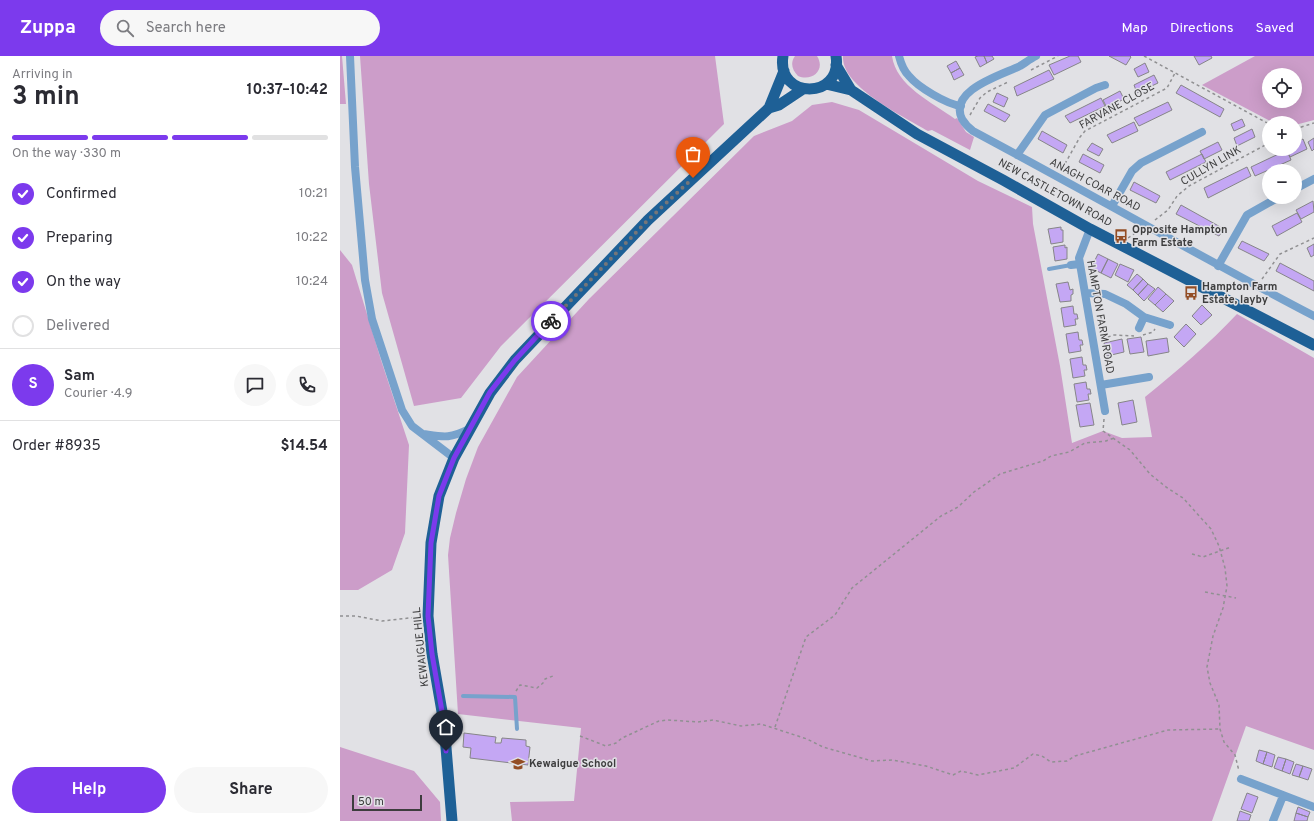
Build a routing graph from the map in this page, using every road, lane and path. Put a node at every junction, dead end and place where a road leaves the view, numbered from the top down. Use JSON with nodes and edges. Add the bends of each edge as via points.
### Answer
{"nodes":[{"id":1,"x":350,"y":56,"type":"edge"},
{"id":2,"x":899,"y":56,"type":"edge"},
{"id":3,"x":1036,"y":56,"type":"edge"},
{"id":4,"x":1058,"y":56,"type":"edge"},
{"id":5,"x":1144,"y":56,"type":"edge"},
{"id":6,"x":782,"y":61,"type":"edge"},
{"id":7,"x":836,"y":61,"type":"edge"},
{"id":8,"x":1027,"y":72,"type":"dead end"},
{"id":9,"x":1174,"y":73,"type":"junction"},
{"id":10,"x":1014,"y":79,"type":"dead end"},
{"id":11,"x":826,"y":84,"type":"junction"},
{"id":12,"x":1105,"y":85,"type":"dead end"},
{"id":13,"x":803,"y":89,"type":"junction"},
{"id":14,"x":851,"y":90,"type":"junction"},
{"id":15,"x":960,"y":106,"type":"junction"},
{"id":16,"x":769,"y":108,"type":"junction"},
{"id":17,"x":1262,"y":120,"type":"edge"},
{"id":18,"x":966,"y":123,"type":"junction"},
{"id":19,"x":1314,"y":124,"type":"edge"},
{"id":20,"x":1302,"y":127,"type":"edge"},
{"id":21,"x":1202,"y":132,"type":"dead end"},
{"id":22,"x":1262,"y":147,"type":"edge"},
{"id":23,"x":1017,"y":155,"type":"junction"},
{"id":24,"x":1058,"y":177,"type":"junction"},
{"id":25,"x":1314,"y":179,"type":"edge"},
{"id":26,"x":1302,"y":185,"type":"edge"},
{"id":27,"x":1267,"y":204,"type":"edge"},
{"id":28,"x":1112,"y":206,"type":"junction"},
{"id":29,"x":1148,"y":226,"type":"junction"},
{"id":30,"x":1090,"y":228,"type":"junction"},
{"id":31,"x":1127,"y":238,"type":"dead end"},
{"id":32,"x":1314,"y":238,"type":"edge"},
{"id":33,"x":1080,"y":264,"type":"junction"},
{"id":34,"x":1071,"y":265,"type":"joint"},
{"id":35,"x":1218,"y":266,"type":"junction"},
{"id":36,"x":1049,"y":269,"type":"dead end"},
{"id":37,"x":1257,"y":286,"type":"junction"},
{"id":38,"x":1085,"y":294,"type":"junction"},
{"id":39,"x":1314,"y":316,"type":"edge"},
{"id":40,"x":1144,"y":317,"type":"junction"},
{"id":41,"x":1156,"y":321,"type":"junction"},
{"id":42,"x":1170,"y":325,"type":"dead end"},
{"id":43,"x":1140,"y":332,"type":"joint"},
{"id":44,"x":1136,"y":336,"type":"dead end"},
{"id":45,"x":1094,"y":340,"type":"junction"},
{"id":46,"x":1314,"y":345,"type":"edge"},
{"id":47,"x":1149,"y":378,"type":"dead end"},
{"id":48,"x":1101,"y":385,"type":"junction"},
{"id":49,"x":1105,"y":412,"type":"joint"},
{"id":50,"x":469,"y":429,"type":"junction"},
{"id":51,"x":420,"y":433,"type":"junction"},
{"id":52,"x":1114,"y":438,"type":"junction"},
{"id":53,"x":454,"y":458,"type":"junction"},
{"id":54,"x":1232,"y":547,"type":"dead end"},
{"id":55,"x":1220,"y":551,"type":"junction"},
{"id":56,"x":1192,"y":554,"type":"dead end"},
{"id":57,"x":1205,"y":592,"type":"dead end"},
{"id":58,"x":1225,"y":596,"type":"junction"},
{"id":59,"x":1236,"y":598,"type":"dead end"},
{"id":60,"x":340,"y":616,"type":"edge"},
{"id":61,"x":428,"y":616,"type":"junction"},
{"id":62,"x":553,"y":676,"type":"dead end"},
{"id":63,"x":463,"y":696,"type":"dead end"},
{"id":64,"x":515,"y":697,"type":"junction"},
{"id":65,"x":776,"y":727,"type":"junction"},
{"id":66,"x":517,"y":729,"type":"dead end"},
{"id":67,"x":1220,"y":729,"type":"junction"},
{"id":68,"x":580,"y":736,"type":"dead end"},
{"id":69,"x":1241,"y":779,"type":"joint"},
{"id":70,"x":1282,"y":796,"type":"junction"},
{"id":71,"x":1314,"y":807,"type":"edge"},
{"id":72,"x":452,"y":821,"type":"edge"},
{"id":73,"x":1273,"y":821,"type":"edge"}],
"edges":[{"from":1,"to":51,"type":"street","via":[[355,167],[365,280],[372,319],[402,410]]},
{"from":2,"to":15,"type":"street","via":[[902,66],[915,82],[945,101]]},
{"from":3,"to":15,"type":"street","via":[[973,89],[965,96]]},
{"from":4,"to":8,"type":"path"},
{"from":5,"to":9,"type":"path"},
{"from":6,"to":13,"type":"highway","via":[[790,81]]},
{"from":6,"to":16,"type":"highway"},
{"from":7,"to":11,"type":"highway","via":[[833,76]]},
{"from":7,"to":14,"type":"highway"},
{"from":9,"to":17,"type":"path"},
{"from":9,"to":24,"type":"path","name":"FARVANE CLOSE","via":[[1167,88],[1085,131]]},
{"from":10,"to":18,"type":"path","via":[[980,98]]},
{"from":11,"to":13,"type":"highway","via":[[814,89]]},
{"from":11,"to":14,"type":"highway"},
{"from":12,"to":23,"type":"street","via":[[1095,84],[1045,115]]},
{"from":13,"to":16,"type":"highway","via":[[779,105]]},
{"from":14,"to":30,"type":"highway","name":"NEW CASTLETOWN ROAD","via":[[917,134]]},
{"from":15,"to":18,"type":"street"},
{"from":16,"to":50,"type":"highway","name":"KEWAIGUE HILL","via":[[648,220],[569,302],[515,360],[490,392]]},
{"from":18,"to":23,"type":"street","name":"ANAGH COAR ROAD","via":[[973,131]]},
{"from":19,"to":20,"type":"path"},
{"from":21,"to":28,"type":"street","via":[[1141,163],[1132,171]]},
{"from":22,"to":29,"type":"path","name":"CULLYN LINK","via":[[1189,186],[1177,196],[1168,210]]},
{"from":23,"to":24,"type":"street","name":"ANAGH COAR ROAD"},
{"from":24,"to":28,"type":"street","name":"ANAGH COAR ROAD"},
{"from":25,"to":26,"type":"street"},
{"from":27,"to":35,"type":"street","via":[[1247,215]]},
{"from":28,"to":29,"type":"street","name":"ANAGH COAR ROAD"},
{"from":29,"to":31,"type":"path","name":"CULLYN LINK"},
{"from":29,"to":35,"type":"street","name":"ANAGH COAR ROAD"},
{"from":30,"to":33,"type":"street","name":"HAMPTON FARM ROAD","via":[[1079,258]]},
{"from":30,"to":46,"type":"highway","name":"NEW CASTLETOWN ROAD"},
{"from":32,"to":37,"type":"path","via":[[1280,254]]},
{"from":33,"to":34,"type":"street"},
{"from":33,"to":38,"type":"street","name":"HAMPTON FARM ROAD"},
{"from":34,"to":36,"type":"lane"},
{"from":35,"to":37,"type":"street","name":"ANAGH COAR ROAD"},
{"from":37,"to":39,"type":"street","name":"ANAGH COAR ROAD"},
{"from":38,"to":40,"type":"street","via":[[1104,294],[1126,304]]},
{"from":38,"to":45,"type":"street","name":"HAMPTON FARM ROAD"},
{"from":40,"to":41,"type":"street"},
{"from":40,"to":43,"type":"street"},
{"from":41,"to":42,"type":"street"},
{"from":41,"to":43,"type":"path","via":[[1156,329],[1153,332]]},
{"from":44,"to":45,"type":"path","via":[[1114,335]]},
{"from":45,"to":48,"type":"street","name":"HAMPTON FARM ROAD"},
{"from":47,"to":48,"type":"street"},
{"from":48,"to":49,"type":"street","name":"HAMPTON FARM ROAD"},
{"from":49,"to":52,"type":"path","via":[[1103,431]]},
{"from":50,"to":51,"type":"street","via":[[447,437]]},
{"from":50,"to":53,"type":"highway","name":"KEWAIGUE HILL"},
{"from":51,"to":53,"type":"street"},
{"from":52,"to":55,"type":"path","via":[[1130,450],[1150,474],[1183,498],[1211,529]]},
{"from":52,"to":65,"type":"path","via":[[1085,443],[1069,452],[1000,474],[958,507],[941,516],[852,588],[835,615],[806,637]]},
{"from":53,"to":61,"type":"highway","name":"KEWAIGUE HILL","via":[[439,496],[432,536]]},
{"from":54,"to":55,"type":"path"},
{"from":55,"to":56,"type":"path","via":[[1203,557]]},
{"from":55,"to":58,"type":"path","via":[[1225,568]]},
{"from":57,"to":58,"type":"path"},
{"from":58,"to":59,"type":"path"},
{"from":58,"to":67,"type":"path","via":[[1207,667],[1219,705]]},
{"from":60,"to":61,"type":"path","via":[[382,621]]},
{"from":61,"to":72,"type":"highway","name":"KEWAIGUE HILL","via":[[444,723]]},
{"from":62,"to":64,"type":"path","via":[[545,679],[537,688],[520,685],[516,689]]},
{"from":63,"to":64,"type":"lane"},
{"from":64,"to":66,"type":"lane"},
{"from":65,"to":67,"type":"path","via":[[807,738],[823,747],[872,761],[892,760],[926,766],[953,775],[961,771],[978,775],[1014,768],[1033,754],[1051,762],[1067,761],[1075,756],[1168,730]]},
{"from":65,"to":68,"type":"path","via":[[761,724],[741,726],[713,720],[668,720],[659,721],[606,746]]},
{"from":67,"to":69,"type":"path","via":[[1224,742],[1236,755]]},
{"from":69,"to":70,"type":"street"},
{"from":70,"to":71,"type":"street"},
{"from":70,"to":73,"type":"street"}]}
